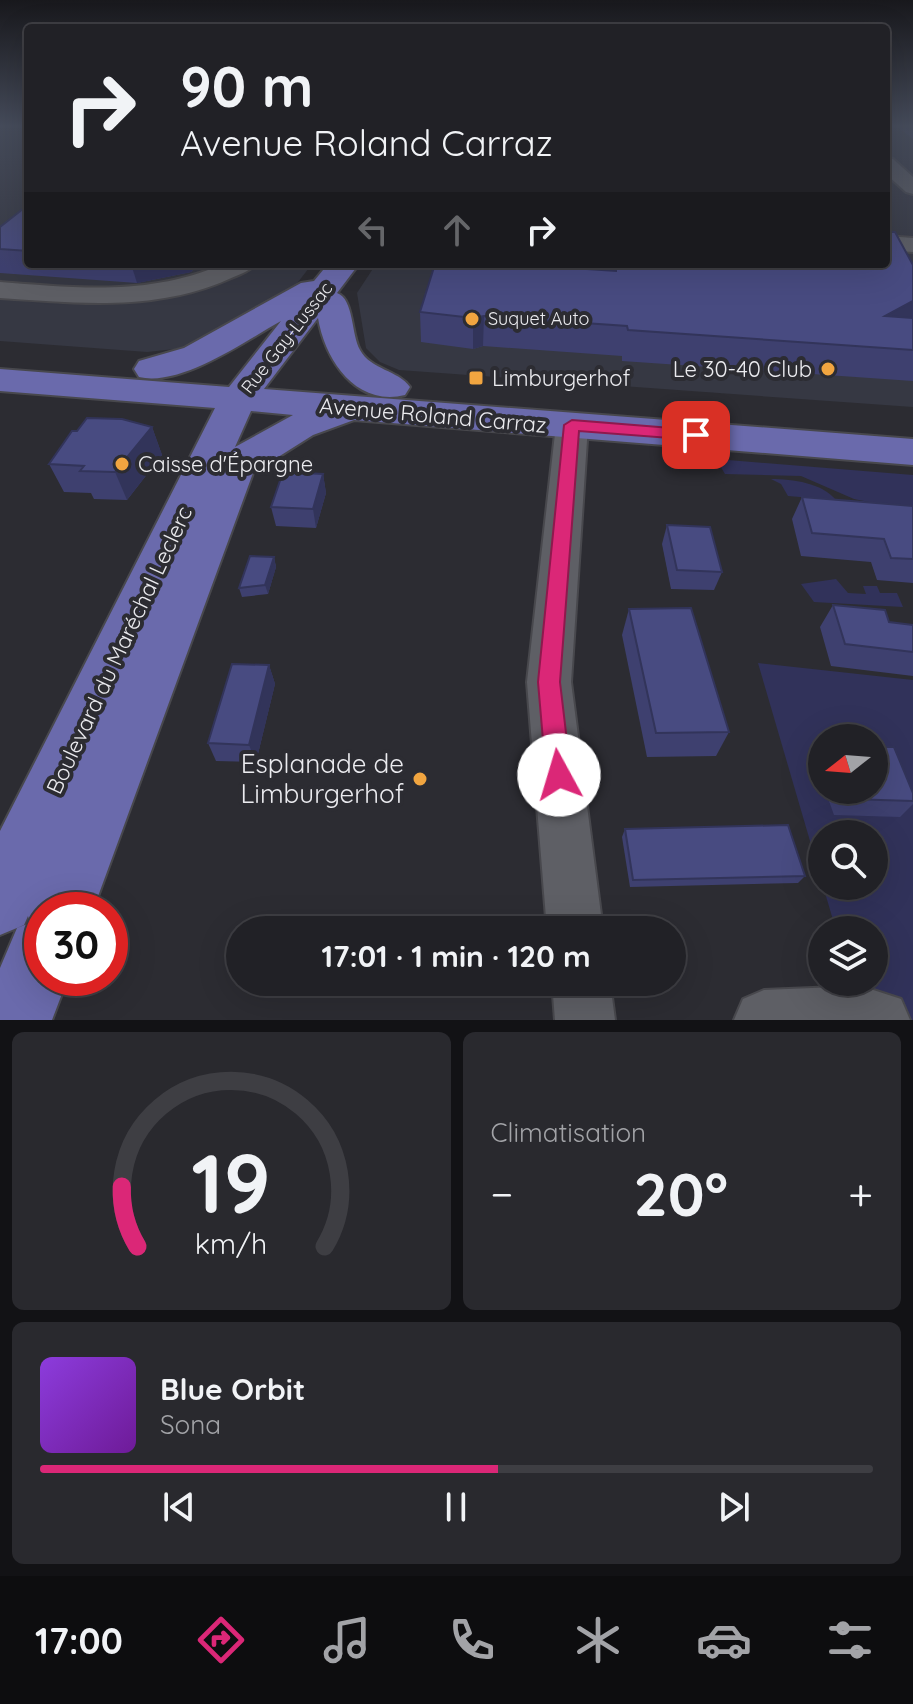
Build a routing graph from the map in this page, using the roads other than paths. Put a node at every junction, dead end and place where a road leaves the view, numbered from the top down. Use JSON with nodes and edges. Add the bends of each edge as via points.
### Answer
{"nodes":[{"id":1,"x":896,"y":173,"type":"edge"},
{"id":2,"x":913,"y":188,"type":"edge"},
{"id":3,"x":890,"y":243,"type":"edge"},
{"id":4,"x":913,"y":245,"type":"edge"},
{"id":5,"x":235,"y":268,"type":"edge"},
{"id":6,"x":336,"y":280,"type":"edge"},
{"id":7,"x":0,"y":290,"type":"edge"},
{"id":8,"x":0,"y":358,"type":"edge"},
{"id":9,"x":0,"y":380,"type":"edge"},
{"id":10,"x":155,"y":381,"type":"junction"},
{"id":11,"x":392,"y":387,"type":"junction"},
{"id":12,"x":259,"y":389,"type":"junction"},
{"id":13,"x":352,"y":408,"type":"junction"},
{"id":14,"x":572,"y":425,"type":"junction"},
{"id":15,"x":913,"y":429,"type":"edge"},
{"id":16,"x":913,"y":452,"type":"edge"},
{"id":17,"x":224,"y":459,"type":"junction"},
{"id":18,"x":66,"y":892,"type":"edge"},
{"id":19,"x":0,"y":901,"type":"edge"},
{"id":20,"x":574,"y":916,"type":"edge"},
{"id":21,"x":25,"y":996,"type":"edge"},
{"id":22,"x":582,"y":996,"type":"edge"},
{"id":23,"x":871,"y":1018,"type":"edge"},
{"id":24,"x":15,"y":1020,"type":"edge"},
{"id":25,"x":585,"y":1020,"type":"edge"},
{"id":26,"x":764,"y":1020,"type":"edge"}],
"edges":[{"from":1,"to":2,"type":"street"},
{"from":3,"to":4,"type":"street"},
{"from":5,"to":7,"type":"street","via":[[171,293],[129,299]]},
{"from":6,"to":10,"type":"main road"},
{"from":6,"to":11,"type":"main road","via":[[341,348],[347,361],[370,379]]},
{"from":6,"to":12,"type":"main road","name":"Rue Gay-Lussac"},
{"from":8,"to":10,"type":"main road","name":"Avenue Roland Carraz"},
{"from":9,"to":10,"type":"main road","name":"Avenue Roland Carraz"},
{"from":10,"to":12,"type":"main road","name":"Avenue Roland Carraz"},
{"from":10,"to":17,"type":"main road"},
{"from":11,"to":12,"type":"main road","name":"Avenue Roland Carraz"},
{"from":11,"to":15,"type":"main road","name":"Avenue Roland Carraz"},
{"from":12,"to":13,"type":"main road","name":"Avenue Roland Carraz"},
{"from":12,"to":17,"type":"main road","name":"Boulevard du Maréchal Leclerc"},
{"from":13,"to":14,"type":"main road","name":"Avenue Roland Carraz"},
{"from":13,"to":17,"type":"main road"},
{"from":14,"to":16,"type":"main road","name":"Avenue Roland Carraz"},
{"from":14,"to":20,"type":"street","via":[[549,682]]},
{"from":17,"to":18,"type":"main road","name":"Boulevard du Maréchal Leclerc"},
{"from":17,"to":19,"type":"main road","name":"Boulevard du Maréchal Leclerc"},
{"from":21,"to":24,"type":"main road"},
{"from":22,"to":25,"type":"street"},
{"from":23,"to":26,"type":"street"}]}
